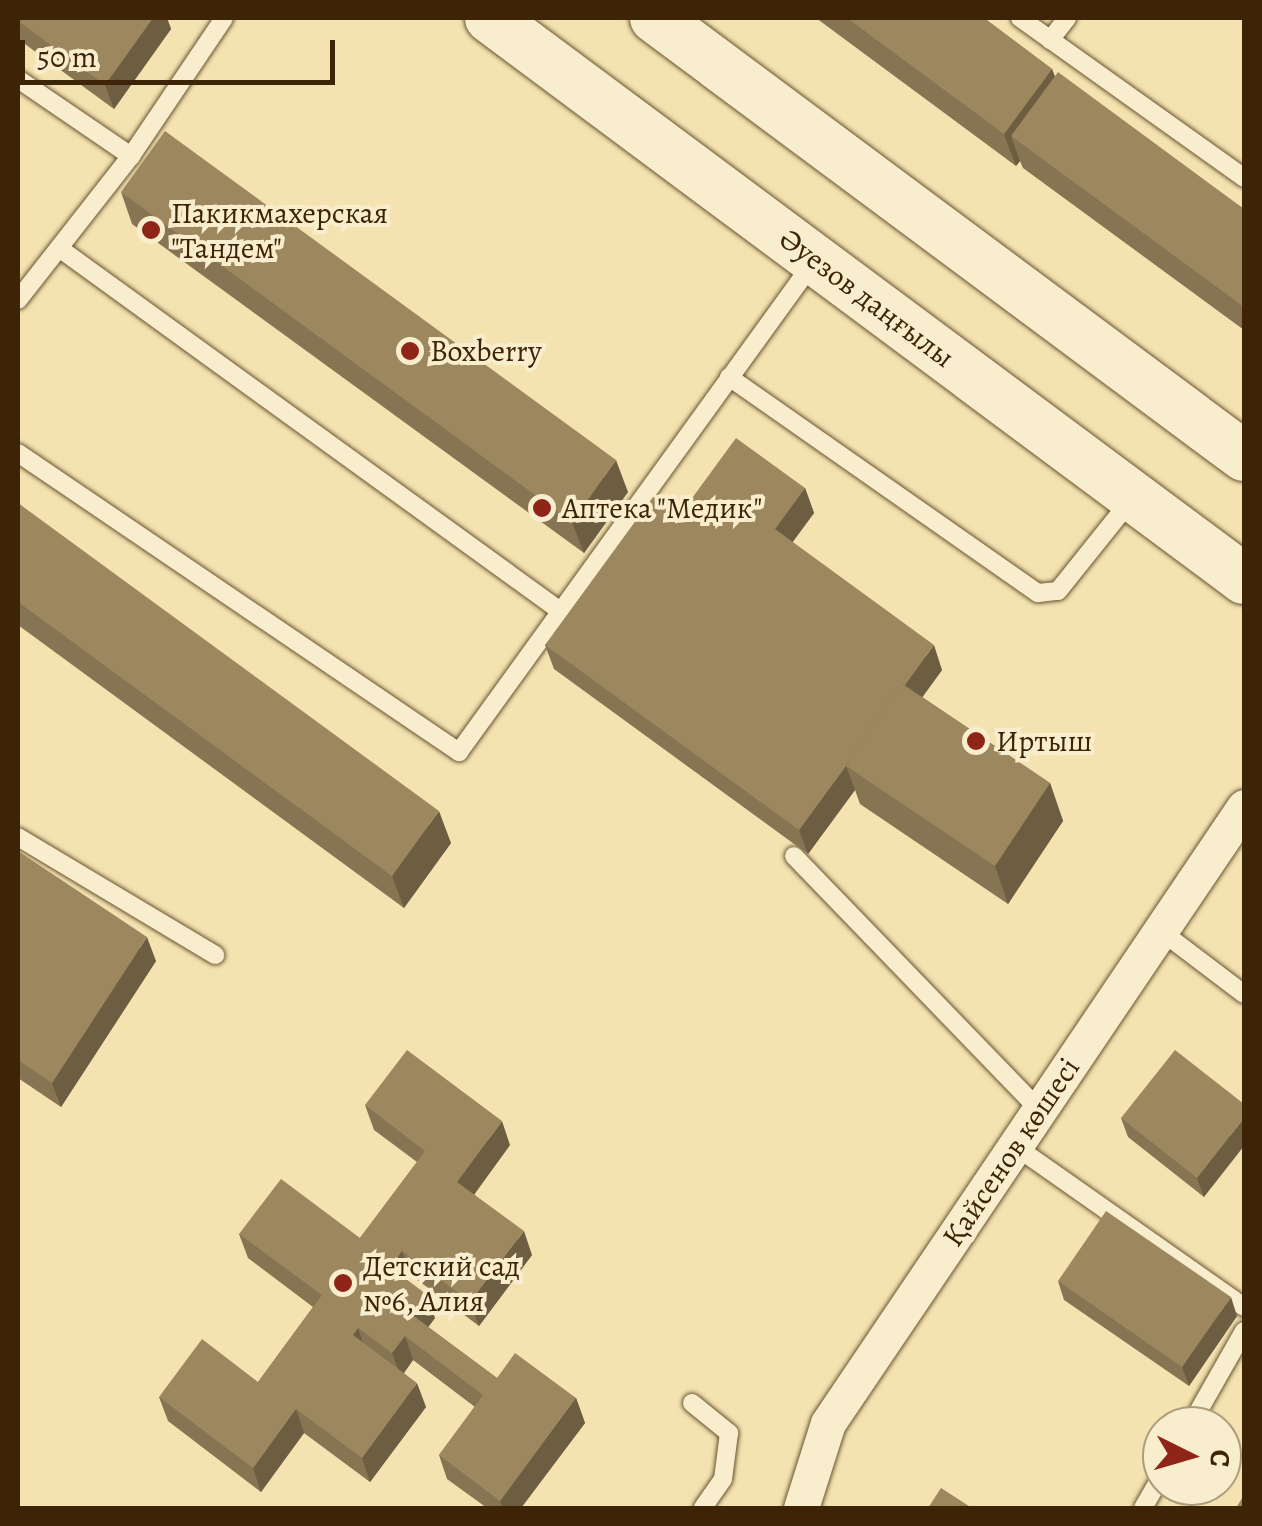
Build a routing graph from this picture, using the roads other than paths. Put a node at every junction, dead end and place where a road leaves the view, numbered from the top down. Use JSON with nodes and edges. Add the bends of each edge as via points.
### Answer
{"nodes":[{"id":1,"x":224,"y":18,"type":"edge"},
{"id":2,"x":490,"y":18,"type":"edge"},
{"id":3,"x":655,"y":18,"type":"edge"},
{"id":4,"x":1020,"y":18,"type":"edge"},
{"id":5,"x":1067,"y":18,"type":"edge"},
{"id":6,"x":1050,"y":40,"type":"junction"},
{"id":7,"x":18,"y":79,"type":"edge"},
{"id":8,"x":131,"y":156,"type":"junction"},
{"id":9,"x":1244,"y":178,"type":"edge"},
{"id":10,"x":58,"y":248,"type":"junction"},
{"id":11,"x":816,"y":260,"type":"junction"},
{"id":12,"x":18,"y":300,"type":"edge"},
{"id":13,"x":729,"y":377,"type":"junction"},
{"id":14,"x":18,"y":452,"type":"edge"},
{"id":15,"x":1244,"y":456,"type":"edge"},
{"id":16,"x":1133,"y":496,"type":"junction"},
{"id":17,"x":1244,"y":579,"type":"edge"},
{"id":18,"x":563,"y":613,"type":"junction"},
{"id":19,"x":1244,"y":807,"type":"edge"},
{"id":20,"x":18,"y":838,"type":"edge"},
{"id":21,"x":794,"y":856,"type":"edge"},
{"id":22,"x":1161,"y":930,"type":"junction"},
{"id":23,"x":216,"y":955,"type":"dead end"},
{"id":24,"x":1244,"y":994,"type":"edge"},
{"id":25,"x":1040,"y":1111,"type":"junction"},
{"id":26,"x":1015,"y":1146,"type":"junction"},
{"id":27,"x":1244,"y":1306,"type":"edge"},
{"id":28,"x":1244,"y":1331,"type":"edge"},
{"id":29,"x":692,"y":1403,"type":"dead end"},
{"id":30,"x":1201,"y":1406,"type":"edge"},
{"id":31,"x":703,"y":1508,"type":"edge"},
{"id":32,"x":801,"y":1508,"type":"edge"}],
"edges":[{"from":1,"to":8,"type":"lane"},
{"from":2,"to":11,"type":"main road","name":"Әуезов даңғылы"},
{"from":3,"to":15,"type":"main road"},
{"from":4,"to":6,"type":"lane"},
{"from":5,"to":6,"type":"lane"},
{"from":6,"to":9,"type":"lane"},
{"from":7,"to":8,"type":"lane"},
{"from":8,"to":10,"type":"lane"},
{"from":10,"to":12,"type":"lane"},
{"from":10,"to":18,"type":"lane"},
{"from":11,"to":13,"type":"lane"},
{"from":11,"to":16,"type":"main road","name":"Әуезов даңғылы"},
{"from":13,"to":16,"type":"lane","via":[[1038,592],[1058,591]]},
{"from":13,"to":18,"type":"lane"},
{"from":14,"to":18,"type":"lane","via":[[459,752]]},
{"from":16,"to":17,"type":"main road","name":"Әуезов даңғылы"},
{"from":19,"to":22,"type":"street","name":"Қайсенов көшесі"},
{"from":20,"to":23,"type":"lane"},
{"from":21,"to":25,"type":"lane"},
{"from":22,"to":24,"type":"lane"},
{"from":22,"to":25,"type":"street","name":"Қайсенов көшесі"},
{"from":25,"to":26,"type":"street","name":"Қайсенов көшесі"},
{"from":26,"to":27,"type":"lane"},
{"from":26,"to":32,"type":"street","name":"Қайсенов көшесі","via":[[828,1423]]},
{"from":28,"to":30,"type":"lane"},
{"from":29,"to":31,"type":"lane","via":[[729,1433],[723,1479]]}]}
